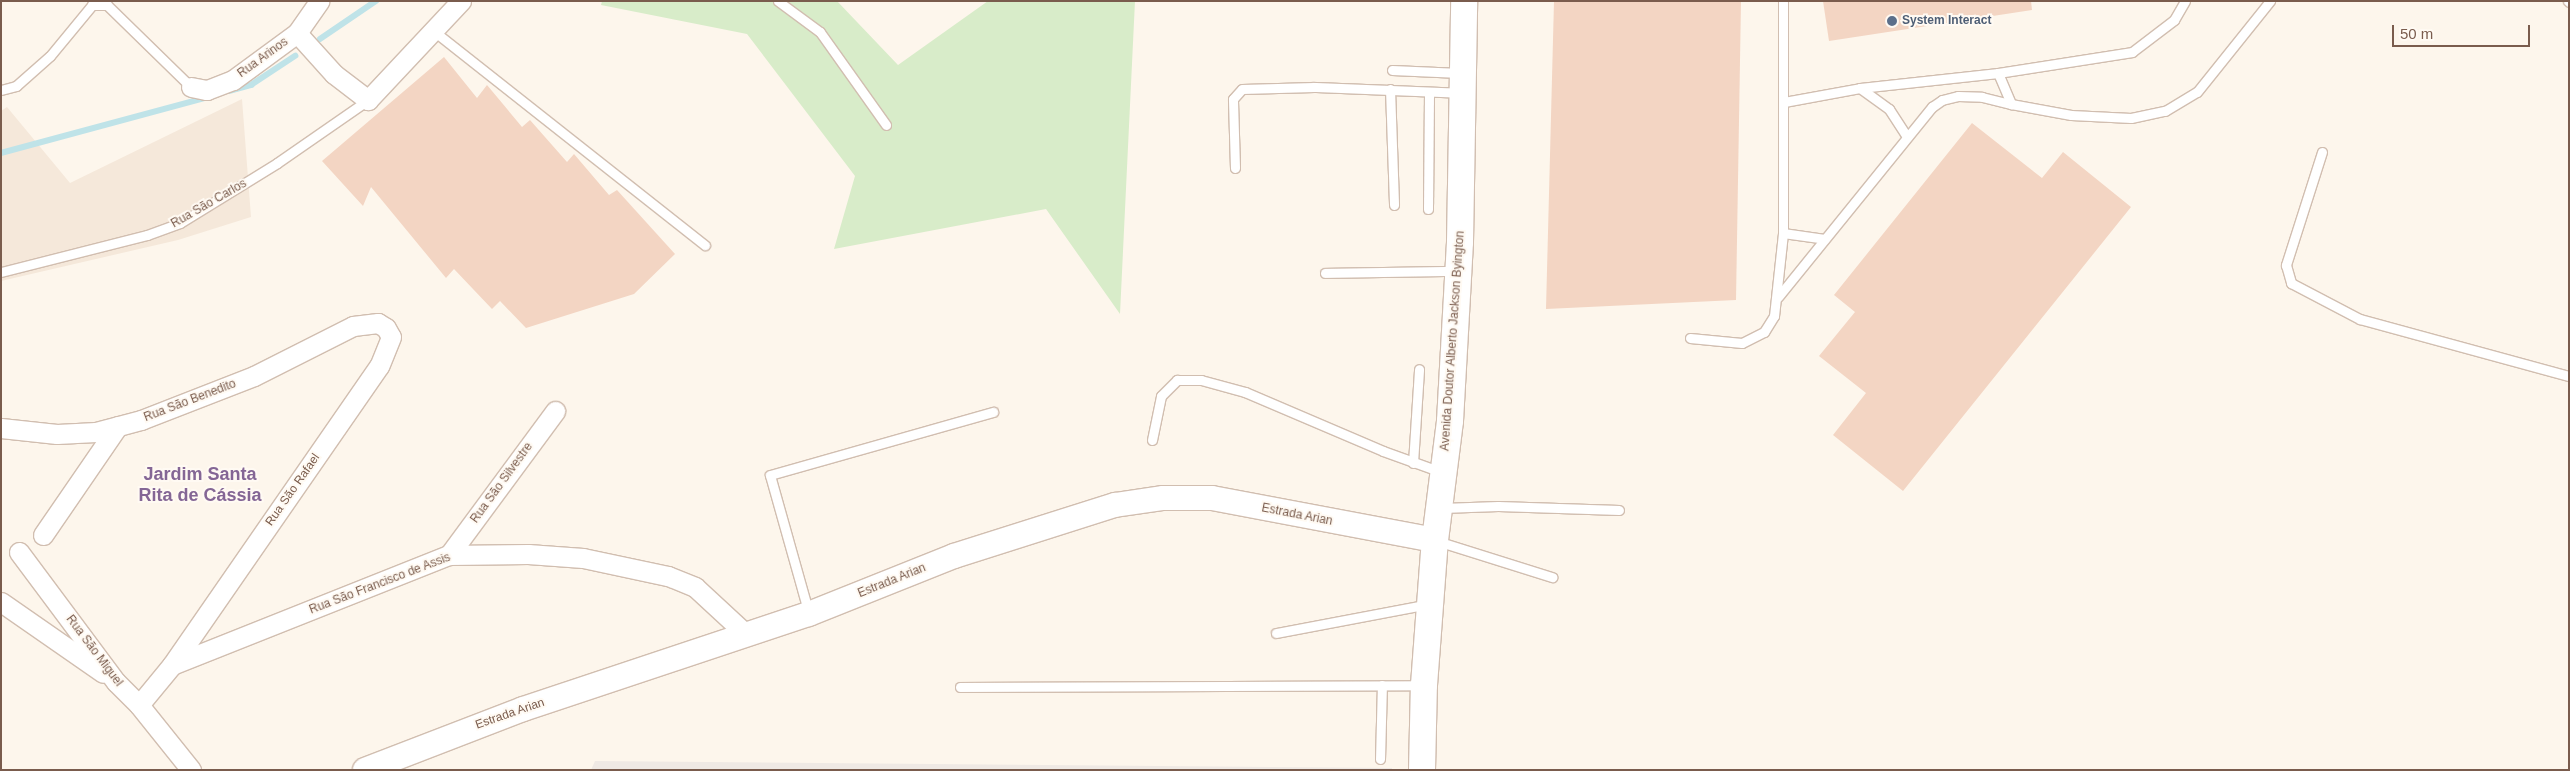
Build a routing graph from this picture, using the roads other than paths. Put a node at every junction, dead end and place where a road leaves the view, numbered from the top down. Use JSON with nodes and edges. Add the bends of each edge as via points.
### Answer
{"nodes":[{"id":1,"x":319,"y":1,"type":"edge"},
{"id":2,"x":460,"y":1,"type":"edge"},
{"id":3,"x":778,"y":1,"type":"edge"},
{"id":4,"x":1464,"y":1,"type":"edge"},
{"id":5,"x":1783,"y":1,"type":"edge"},
{"id":6,"x":2185,"y":1,"type":"edge"},
{"id":7,"x":2270,"y":1,"type":"edge"},
{"id":8,"x":435,"y":32,"type":"junction"},
{"id":9,"x":297,"y":33,"type":"junction"},
{"id":10,"x":1392,"y":70,"type":"dead end"},
{"id":11,"x":1998,"y":73,"type":"junction"},
{"id":12,"x":1464,"y":83,"type":"junction"},
{"id":13,"x":191,"y":87,"type":"joint"},
{"id":14,"x":1860,"y":88,"type":"junction"},
{"id":15,"x":1390,"y":89,"type":"junction"},
{"id":16,"x":1,"y":90,"type":"edge"},
{"id":17,"x":1429,"y":92,"type":"junction"},
{"id":18,"x":368,"y":100,"type":"junction"},
{"id":19,"x":1784,"y":102,"type":"junction"},
{"id":20,"x":2011,"y":104,"type":"junction"},
{"id":21,"x":886,"y":126,"type":"dead end"},
{"id":22,"x":1906,"y":135,"type":"junction"},
{"id":23,"x":2322,"y":152,"type":"dead end"},
{"id":24,"x":1235,"y":168,"type":"dead end"},
{"id":25,"x":1394,"y":205,"type":"dead end"},
{"id":26,"x":1428,"y":208,"type":"dead end"},
{"id":27,"x":1783,"y":233,"type":"junction"},
{"id":28,"x":1825,"y":238,"type":"junction"},
{"id":29,"x":705,"y":245,"type":"dead end"},
{"id":30,"x":1458,"y":271,"type":"junction"},
{"id":31,"x":1,"y":272,"type":"edge"},
{"id":32,"x":1325,"y":272,"type":"dead end"},
{"id":33,"x":1778,"y":298,"type":"junction"},
{"id":34,"x":368,"y":322,"type":"joint"},
{"id":35,"x":1690,"y":338,"type":"dead end"},
{"id":36,"x":1419,"y":369,"type":"dead end"},
{"id":37,"x":2569,"y":376,"type":"edge"},
{"id":38,"x":555,"y":411,"type":"dead end"},
{"id":39,"x":993,"y":412,"type":"dead end"},
{"id":40,"x":118,"y":426,"type":"junction"},
{"id":41,"x":1,"y":428,"type":"edge"},
{"id":42,"x":1152,"y":440,"type":"dead end"},
{"id":43,"x":1413,"y":463,"type":"junction"},
{"id":44,"x":1443,"y":473,"type":"junction"},
{"id":45,"x":1439,"y":508,"type":"junction"},
{"id":46,"x":1619,"y":510,"type":"dead end"},
{"id":47,"x":43,"y":535,"type":"dead end"},
{"id":48,"x":1435,"y":540,"type":"junction"},
{"id":49,"x":19,"y":552,"type":"dead end"},
{"id":50,"x":449,"y":555,"type":"junction"},
{"id":51,"x":1552,"y":576,"type":"dead end"},
{"id":52,"x":1,"y":602,"type":"edge"},
{"id":53,"x":1431,"y":604,"type":"junction"},
{"id":54,"x":809,"y":614,"type":"junction"},
{"id":55,"x":1276,"y":633,"type":"dead end"},
{"id":56,"x":747,"y":635,"type":"junction"},
{"id":57,"x":172,"y":665,"type":"junction"},
{"id":58,"x":116,"y":682,"type":"junction"},
{"id":59,"x":1382,"y":685,"type":"junction"},
{"id":60,"x":1424,"y":685,"type":"junction"},
{"id":61,"x":960,"y":687,"type":"dead end"},
{"id":62,"x":139,"y":705,"type":"junction"},
{"id":63,"x":1380,"y":759,"type":"dead end"},
{"id":64,"x":191,"y":770,"type":"edge"},
{"id":65,"x":365,"y":770,"type":"edge"},
{"id":66,"x":1422,"y":770,"type":"edge"}],
"edges":[{"from":1,"to":9,"type":"street","name":"Rua Arinos"},
{"from":2,"to":8,"type":"street"},
{"from":3,"to":21,"type":"lane","via":[[820,32]]},
{"from":4,"to":12,"type":"main road","name":"Avenida Doutor Alberto Jackson Byington"},
{"from":5,"to":19,"type":"lane"},
{"from":6,"to":11,"type":"lane","via":[[2174,20],[2132,52]]},
{"from":7,"to":20,"type":"lane","via":[[2197,92],[2165,112],[2131,118],[2071,115]]},
{"from":8,"to":18,"type":"street"},
{"from":8,"to":29,"type":"lane"},
{"from":9,"to":13,"type":"street","name":"Rua Arinos","via":[[233,80],[208,90]]},
{"from":9,"to":18,"type":"street","via":[[334,74]]},
{"from":10,"to":12,"type":"lane"},
{"from":11,"to":14,"type":"lane"},
{"from":11,"to":20,"type":"lane"},
{"from":12,"to":17,"type":"lane"},
{"from":12,"to":30,"type":"main road","name":"Avenida Doutor Alberto Jackson Byington"},
{"from":13,"to":16,"type":"lane","via":[[107,5],[92,5],[50,56],[16,86]]},
{"from":14,"to":19,"type":"lane"},
{"from":14,"to":22,"type":"lane","via":[[1889,109]]},
{"from":15,"to":17,"type":"lane"},
{"from":15,"to":24,"type":"lane","via":[[1314,87],[1239,90],[1233,100]]},
{"from":15,"to":25,"type":"lane"},
{"from":17,"to":26,"type":"lane"},
{"from":18,"to":31,"type":"lane","name":"Rua São Carlos","via":[[277,163],[180,223],[147,235]]},
{"from":19,"to":27,"type":"lane"},
{"from":20,"to":22,"type":"lane","via":[[1982,97],[1958,96],[1942,100]]},
{"from":22,"to":28,"type":"lane"},
{"from":23,"to":37,"type":"lane","via":[[2286,265],[2291,283],[2360,319]]},
{"from":27,"to":28,"type":"lane"},
{"from":27,"to":33,"type":"lane"},
{"from":28,"to":33,"type":"lane"},
{"from":30,"to":32,"type":"lane"},
{"from":30,"to":44,"type":"main road","name":"Avenida Doutor Alberto Jackson Byington","via":[[1450,420]]},
{"from":33,"to":35,"type":"lane","via":[[1774,316],[1764,332],[1754,339],[1742,343]]},
{"from":34,"to":40,"type":"street","name":"Rua São Benedito","via":[[340,332],[254,376]]},
{"from":34,"to":57,"type":"street","name":"Rua São Rafael","via":[[378,322],[390,337],[379,366]]},
{"from":36,"to":43,"type":"lane"},
{"from":38,"to":50,"type":"street","name":"Rua São Silvestre"},
{"from":39,"to":54,"type":"lane","via":[[770,475]]},
{"from":40,"to":41,"type":"street","name":"Rua São Benedito","via":[[96,432],[57,434]]},
{"from":40,"to":47,"type":"street"},
{"from":42,"to":43,"type":"lane","via":[[1161,396],[1177,380],[1201,380],[1245,392]]},
{"from":43,"to":44,"type":"lane"},
{"from":44,"to":45,"type":"main road","name":"Avenida Doutor Alberto Jackson Byington"},
{"from":45,"to":46,"type":"lane","via":[[1498,506]]},
{"from":45,"to":48,"type":"main road","name":"Avenida Doutor Alberto Jackson Byington"},
{"from":48,"to":51,"type":"lane"},
{"from":48,"to":53,"type":"main road","name":"Avenida Doutor Alberto Jackson Byington"},
{"from":48,"to":54,"type":"street","name":"Estrada Arian","via":[[1212,498],[1163,498],[1115,505],[1050,524],[954,556]]},
{"from":49,"to":58,"type":"street","name":"Rua São Miguel"},
{"from":50,"to":56,"type":"street","name":"Rua São Francisco de Assis","via":[[528,554],[584,558],[668,576],[695,587]]},
{"from":50,"to":57,"type":"street","name":"Rua São Francisco de Assis"},
{"from":52,"to":58,"type":"street"},
{"from":53,"to":55,"type":"lane"},
{"from":53,"to":60,"type":"main road","name":"Avenida Doutor Alberto Jackson Byington"},
{"from":54,"to":56,"type":"street","name":"Estrada Arian"},
{"from":56,"to":65,"type":"street","name":"Estrada Arian","via":[[524,709]]},
{"from":57,"to":62,"type":"street","name":"Rua São Francisco de Assis"},
{"from":58,"to":62,"type":"street","name":"Rua São Miguel"},
{"from":59,"to":60,"type":"lane"},
{"from":59,"to":61,"type":"lane"},
{"from":59,"to":63,"type":"lane"},
{"from":60,"to":66,"type":"main road","name":"Avenida Doutor Alberto Jackson Byington"},
{"from":62,"to":64,"type":"street","name":"Rua São Miguel"}]}
